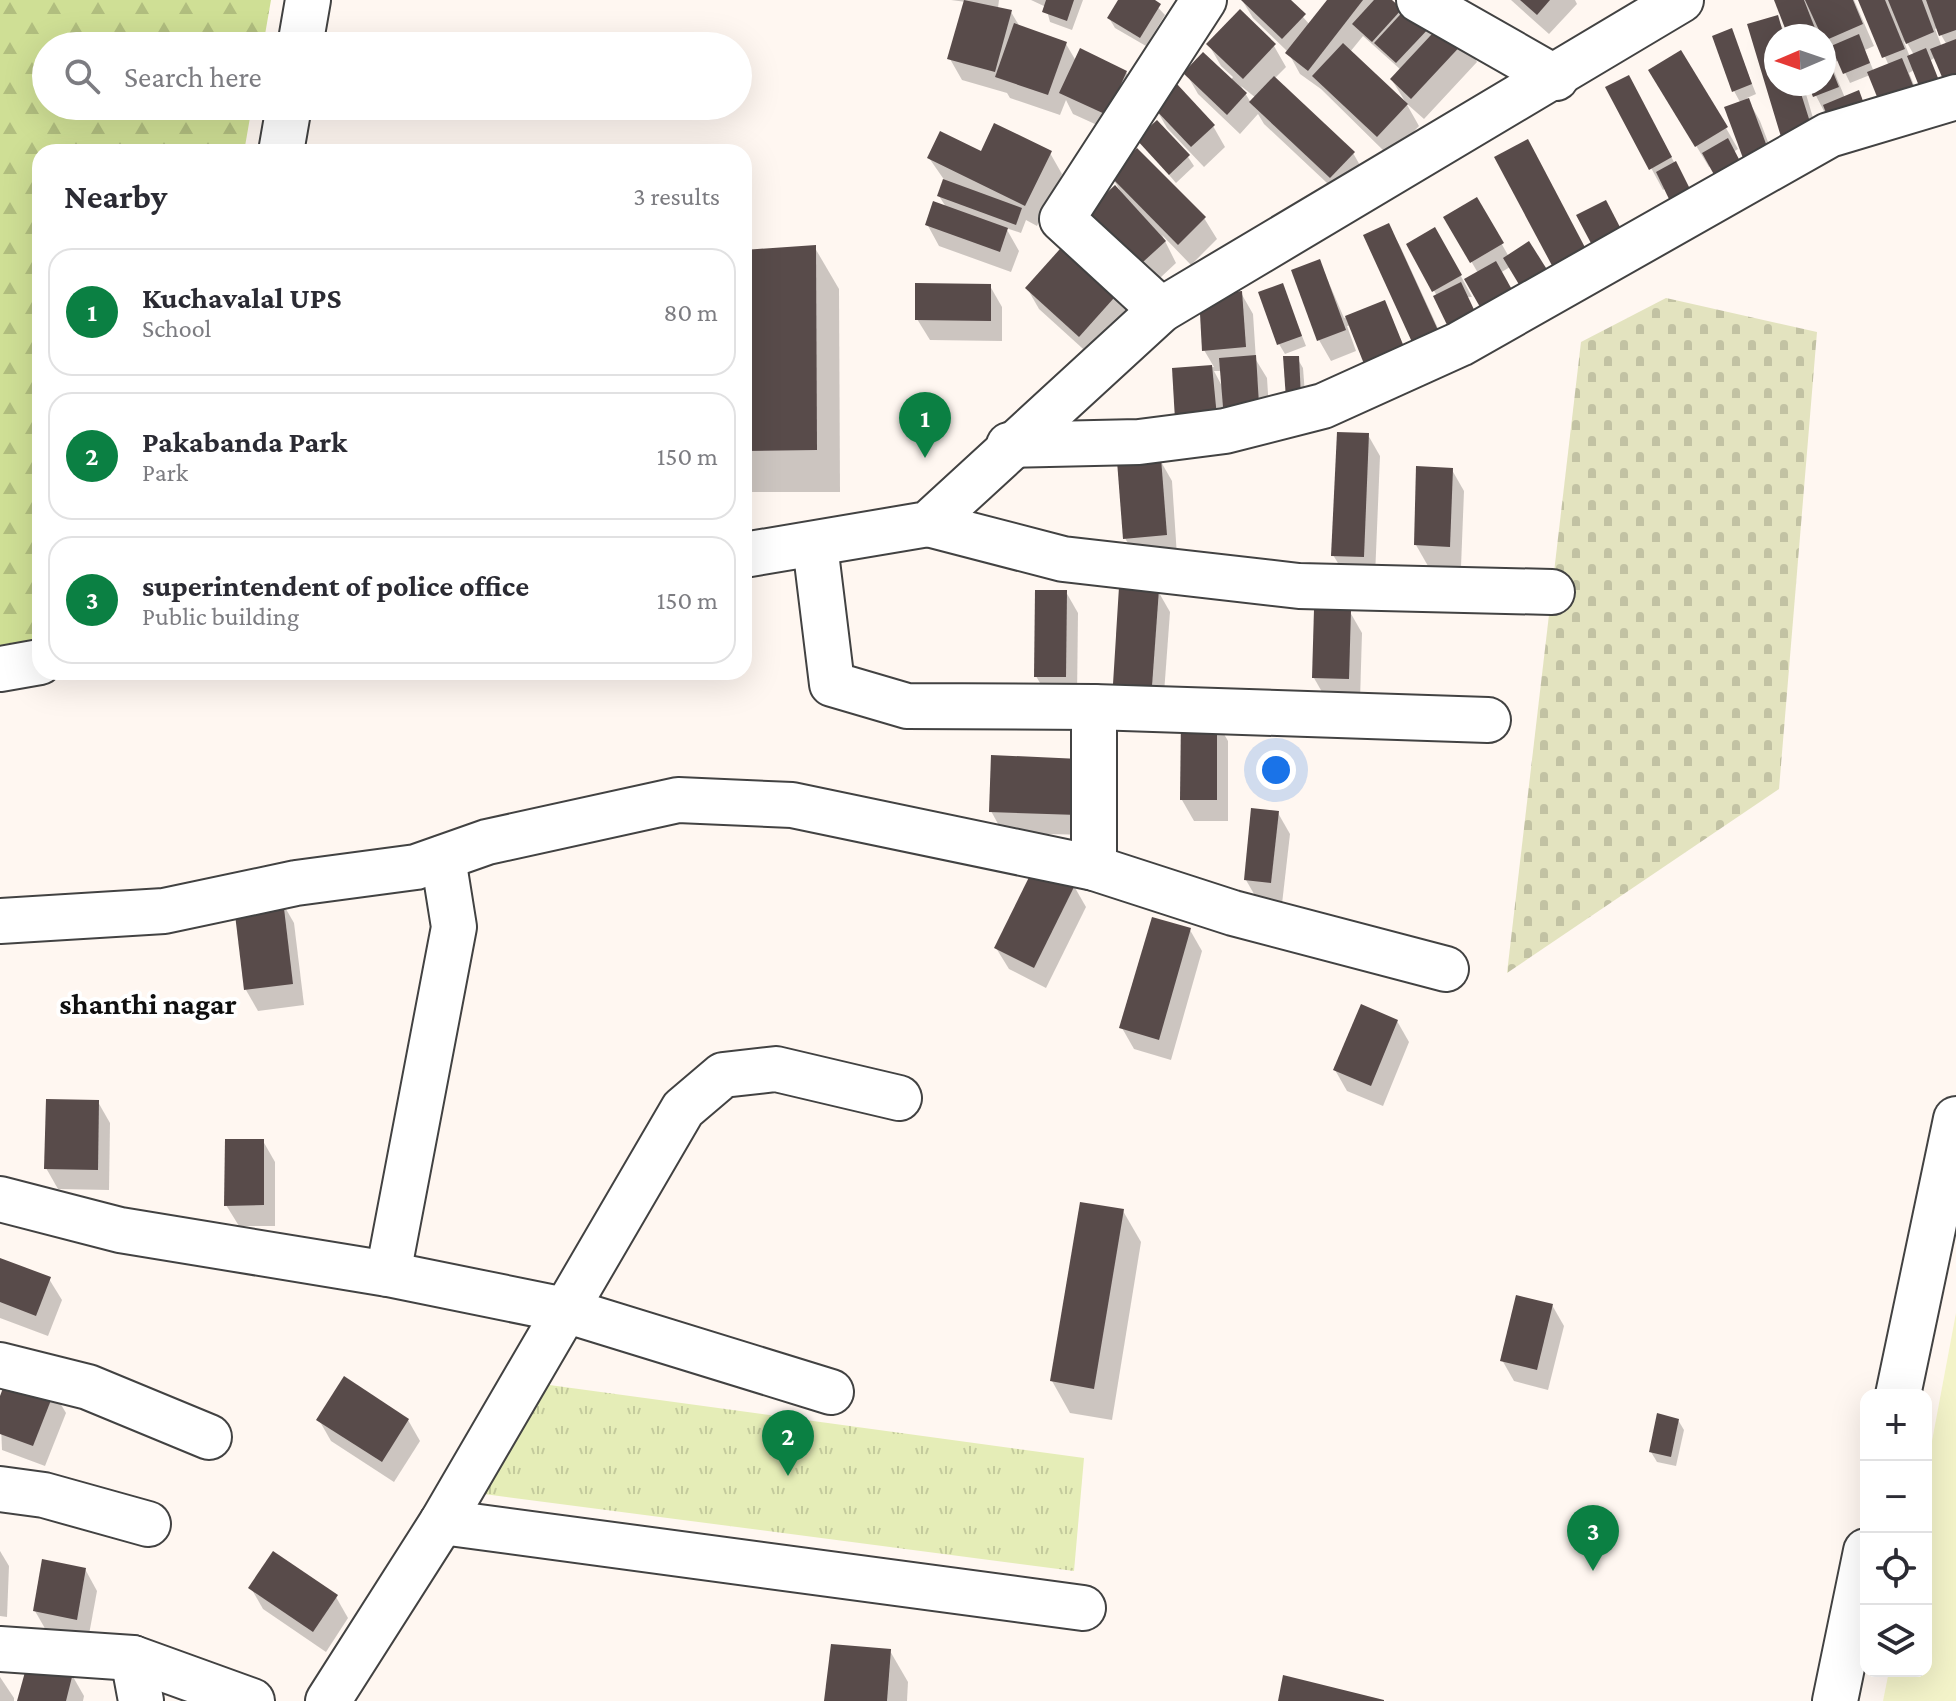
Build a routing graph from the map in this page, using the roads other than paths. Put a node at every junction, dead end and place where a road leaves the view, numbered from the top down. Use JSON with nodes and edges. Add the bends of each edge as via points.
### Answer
{"nodes":[{"id":1,"x":308,"y":0,"type":"edge"},
{"id":2,"x":1204,"y":0,"type":"edge"},
{"id":3,"x":1419,"y":0,"type":"edge"},
{"id":4,"x":1681,"y":0,"type":"edge"},
{"id":5,"x":302,"y":32,"type":"edge"},
{"id":6,"x":1556,"y":78,"type":"junction"},
{"id":7,"x":1956,"y":97,"type":"edge"},
{"id":8,"x":287,"y":120,"type":"edge"},
{"id":9,"x":282,"y":144,"type":"edge"},
{"id":10,"x":1161,"y":310,"type":"junction"},
{"id":11,"x":1009,"y":445,"type":"junction"},
{"id":12,"x":928,"y":524,"type":"junction"},
{"id":13,"x":815,"y":545,"type":"junction"},
{"id":14,"x":752,"y":554,"type":"edge"},
{"id":15,"x":1552,"y":592,"type":"dead end"},
{"id":16,"x":32,"y":663,"type":"edge"},
{"id":17,"x":0,"y":669,"type":"edge"},
{"id":18,"x":1094,"y":707,"type":"junction"},
{"id":19,"x":1488,"y":720,"type":"dead end"},
{"id":20,"x":443,"y":858,"type":"junction"},
{"id":21,"x":1094,"y":868,"type":"junction"},
{"id":22,"x":0,"y":921,"type":"edge"},
{"id":23,"x":1446,"y":969,"type":"dead end"},
{"id":24,"x":899,"y":1098,"type":"dead end"},
{"id":25,"x":1956,"y":1119,"type":"edge"},
{"id":26,"x":0,"y":1199,"type":"edge"},
{"id":27,"x":388,"y":1274,"type":"junction"},
{"id":28,"x":565,"y":1310,"type":"junction"},
{"id":29,"x":0,"y":1365,"type":"edge"},
{"id":30,"x":1899,"y":1389,"type":"edge"},
{"id":31,"x":831,"y":1392,"type":"dead end"},
{"id":32,"x":209,"y":1437,"type":"dead end"},
{"id":33,"x":0,"y":1489,"type":"edge"},
{"id":34,"x":442,"y":1522,"type":"junction"},
{"id":35,"x":148,"y":1524,"type":"dead end"},
{"id":36,"x":1860,"y":1580,"type":"edge"},
{"id":37,"x":1083,"y":1608,"type":"dead end"},
{"id":38,"x":0,"y":1649,"type":"edge"},
{"id":39,"x":133,"y":1658,"type":"junction"},
{"id":40,"x":141,"y":1701,"type":"edge"},
{"id":41,"x":252,"y":1701,"type":"edge"},
{"id":42,"x":328,"y":1701,"type":"edge"},
{"id":43,"x":1835,"y":1701,"type":"edge"}],
"edges":[{"from":1,"to":5,"type":"street"},
{"from":2,"to":10,"type":"street","via":[[1062,219]]},
{"from":3,"to":6,"type":"street"},
{"from":4,"to":6,"type":"street"},
{"from":6,"to":10,"type":"street"},
{"from":7,"to":11,"type":"street","via":[[1829,135],[1460,344],[1323,406],[1197,435]]},
{"from":8,"to":9,"type":"street"},
{"from":10,"to":11,"type":"street"},
{"from":11,"to":12,"type":"street"},
{"from":12,"to":13,"type":"street"},
{"from":12,"to":15,"type":"street","via":[[1063,559],[1299,586]]},
{"from":13,"to":14,"type":"street"},
{"from":13,"to":18,"type":"street","via":[[832,684],[907,706]]},
{"from":16,"to":17,"type":"street"},
{"from":18,"to":19,"type":"street"},
{"from":18,"to":21,"type":"street"},
{"from":20,"to":21,"type":"street","via":[[487,842],[678,800],[792,805]]},
{"from":20,"to":22,"type":"street","via":[[164,911]]},
{"from":20,"to":27,"type":"street","via":[[454,927]]},
{"from":21,"to":23,"type":"street","via":[[1233,913]]},
{"from":24,"to":28,"type":"street","via":[[776,1069],[723,1075],[683,1109]]},
{"from":25,"to":30,"type":"street"},
{"from":26,"to":27,"type":"street","via":[[120,1230]]},
{"from":27,"to":28,"type":"street"},
{"from":28,"to":31,"type":"street"},
{"from":28,"to":34,"type":"street"},
{"from":29,"to":32,"type":"street","via":[[88,1387]]},
{"from":33,"to":35,"type":"street","via":[[44,1495]]},
{"from":34,"to":37,"type":"street"},
{"from":34,"to":42,"type":"street"},
{"from":36,"to":43,"type":"street"},
{"from":38,"to":39,"type":"street"},
{"from":39,"to":40,"type":"street"},
{"from":39,"to":41,"type":"street"}]}
